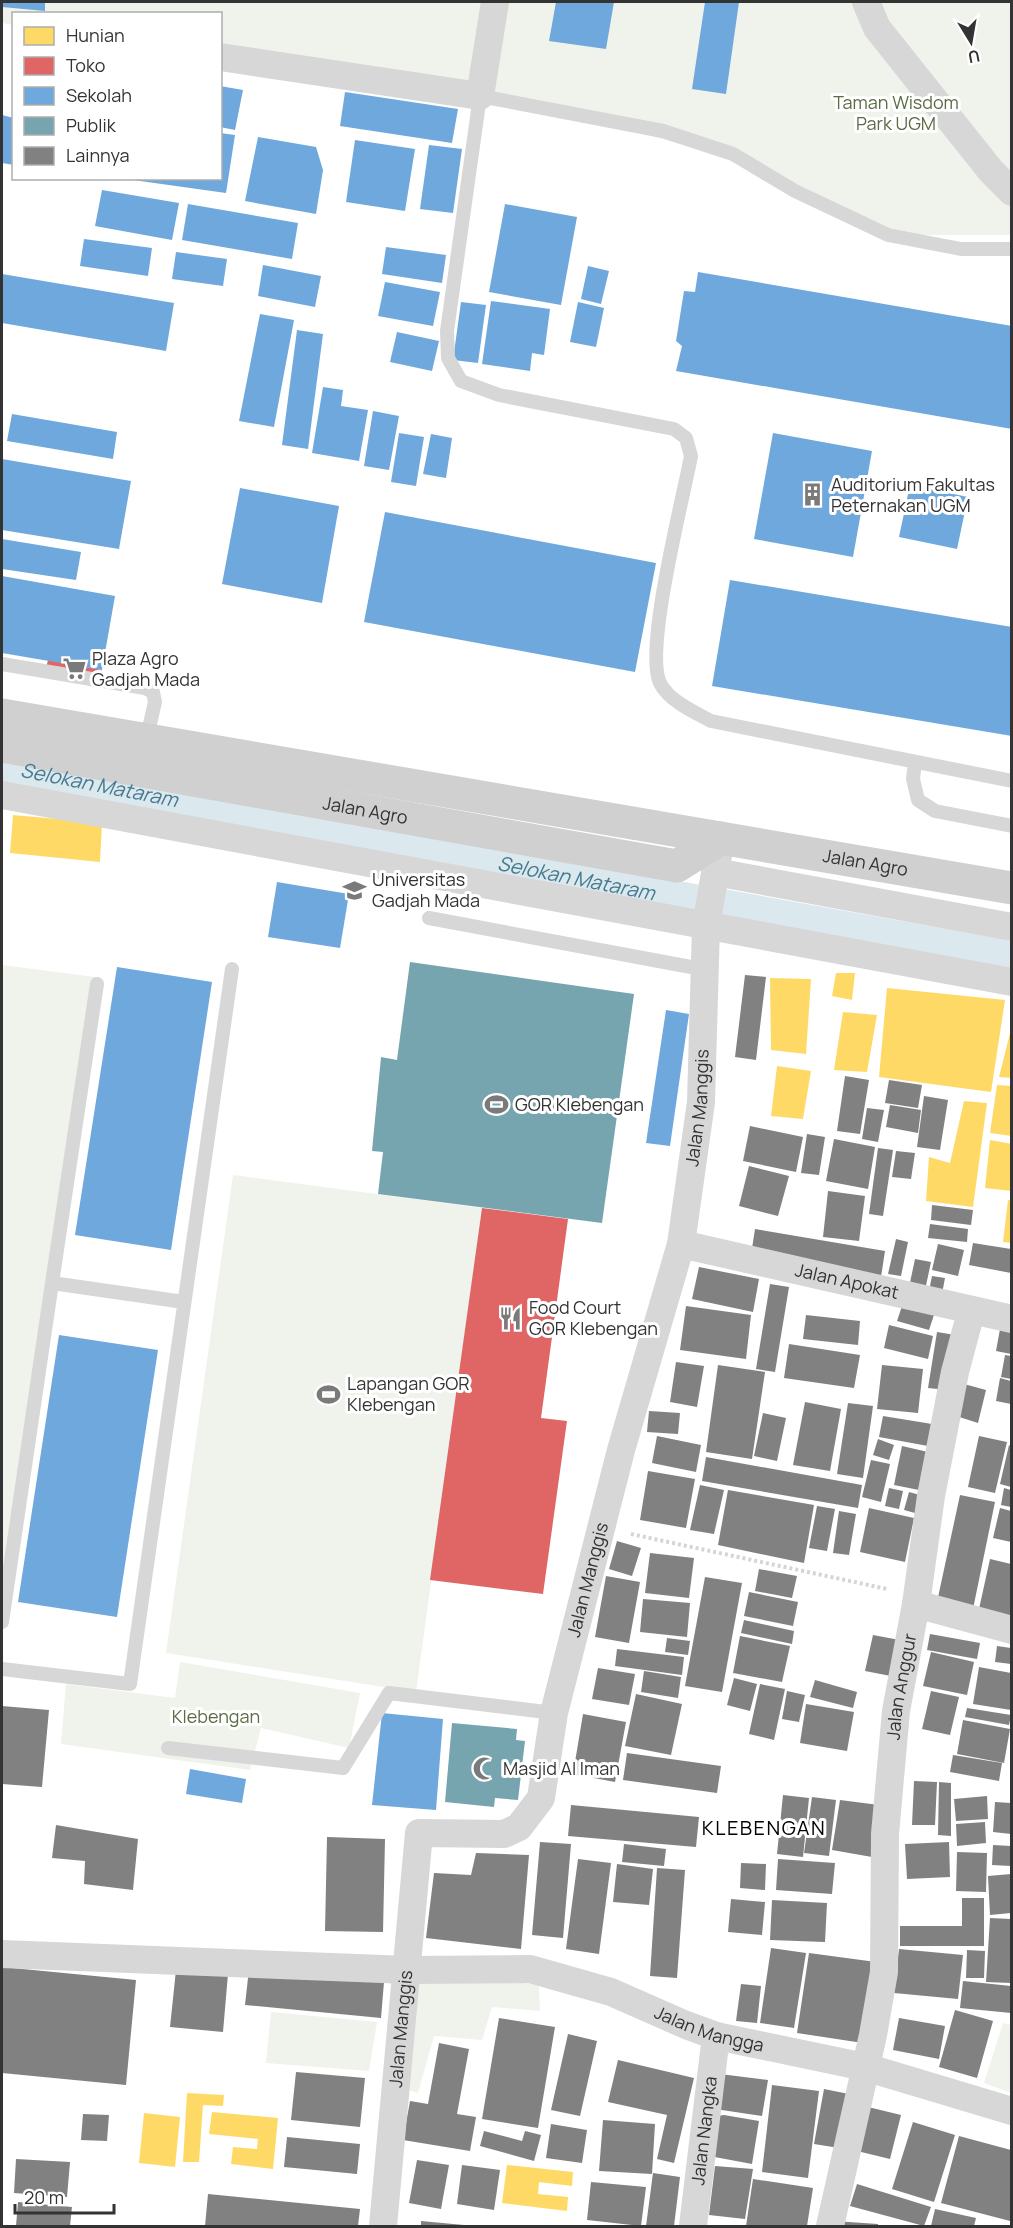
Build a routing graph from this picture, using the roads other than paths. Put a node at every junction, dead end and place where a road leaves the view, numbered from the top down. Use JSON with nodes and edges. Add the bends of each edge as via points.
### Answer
{"nodes":[{"id":1,"x":495,"y":2,"type":"edge"},
{"id":2,"x":866,"y":2,"type":"edge"},
{"id":3,"x":222,"y":57,"type":"edge"},
{"id":4,"x":480,"y":96,"type":"junction"},
{"id":5,"x":1011,"y":192,"type":"edge"},
{"id":6,"x":1011,"y":249,"type":"edge"},
{"id":7,"x":2,"y":664,"type":"edge"},
{"id":8,"x":2,"y":715,"type":"edge"},
{"id":9,"x":146,"y":741,"type":"junction"},
{"id":10,"x":2,"y":746,"type":"edge"},
{"id":11,"x":915,"y":762,"type":"junction"},
{"id":12,"x":1011,"y":781,"type":"edge"},
{"id":13,"x":2,"y":795,"type":"edge"},
{"id":14,"x":1011,"y":826,"type":"edge"},
{"id":15,"x":721,"y":838,"type":"junction"},
{"id":16,"x":714,"y":877,"type":"junction"},
{"id":17,"x":1011,"y":888,"type":"edge"},
{"id":18,"x":429,"y":918,"type":"dead end"},
{"id":19,"x":706,"y":921,"type":"junction"},
{"id":20,"x":1011,"y":927,"type":"edge"},
{"id":21,"x":232,"y":969,"type":"dead end"},
{"id":22,"x":706,"y":970,"type":"junction"},
{"id":23,"x":1011,"y":982,"type":"edge"},
{"id":24,"x":97,"y":984,"type":"dead end"},
{"id":25,"x":681,"y":1244,"type":"junction"},
{"id":26,"x":52,"y":1283,"type":"junction"},
{"id":27,"x":184,"y":1302,"type":"junction"},
{"id":28,"x":971,"y":1312,"type":"junction"},
{"id":29,"x":1011,"y":1319,"type":"edge"},
{"id":30,"x":917,"y":1600,"type":"junction"},
{"id":31,"x":2,"y":1622,"type":"edge"},
{"id":32,"x":1011,"y":1630,"type":"edge"},
{"id":33,"x":2,"y":1669,"type":"edge"},
{"id":34,"x":554,"y":1713,"type":"junction"},
{"id":35,"x":168,"y":1748,"type":"dead end"},
{"id":36,"x":2,"y":1954,"type":"edge"},
{"id":37,"x":408,"y":1970,"type":"junction"},
{"id":38,"x":716,"y":2036,"type":"junction"},
{"id":39,"x":865,"y":2067,"type":"junction"},
{"id":40,"x":1011,"y":2111,"type":"edge"},
{"id":41,"x":383,"y":2226,"type":"edge"},
{"id":42,"x":693,"y":2226,"type":"edge"},
{"id":43,"x":830,"y":2226,"type":"edge"}],
"edges":[{"from":1,"to":4,"type":"street"},
{"from":2,"to":5,"type":"street","via":[[877,28]]},
{"from":3,"to":4,"type":"street"},
{"from":4,"to":6,"type":"lane","via":[[663,131],[723,151],[888,235],[962,249]]},
{"from":4,"to":11,"type":"lane","via":[[447,331],[448,358],[461,381],[499,395],[674,429],[686,438],[692,456],[655,656],[660,683],[684,707],[711,721]]},
{"from":7,"to":9,"type":"lane","via":[[153,692],[155,702]]},
{"from":8,"to":9,"type":"main road","name":"Jalan Agro"},
{"from":9,"to":15,"type":"main road","name":"Jalan Agro"},
{"from":10,"to":15,"type":"main road","name":"Jalan Agro","via":[[677,866]]},
{"from":11,"to":12,"type":"lane"},
{"from":11,"to":14,"type":"lane","via":[[913,779],[918,801],[935,811]]},
{"from":13,"to":19,"type":"street"},
{"from":15,"to":16,"type":"street","name":"Jalan Manggis"},
{"from":15,"to":17,"type":"main road","name":"Jalan Agro"},
{"from":16,"to":19,"type":"street","name":"Jalan Manggis"},
{"from":16,"to":20,"type":"street"},
{"from":18,"to":22,"type":"lane"},
{"from":19,"to":22,"type":"street","name":"Jalan Manggis"},
{"from":19,"to":23,"type":"street"},
{"from":21,"to":27,"type":"lane"},
{"from":22,"to":25,"type":"street","name":"Jalan Manggis","via":[[701,1102]]},
{"from":24,"to":26,"type":"lane"},
{"from":25,"to":28,"type":"street","name":"Jalan Apokat"},
{"from":25,"to":34,"type":"street","name":"Jalan Manggis","via":[[621,1450]]},
{"from":26,"to":27,"type":"lane"},
{"from":26,"to":31,"type":"lane"},
{"from":27,"to":33,"type":"lane","via":[[130,1684]]},
{"from":28,"to":29,"type":"street","name":"Jalan Apokat"},
{"from":28,"to":30,"type":"street","name":"Jalan Anggur","via":[[933,1485]]},
{"from":30,"to":32,"type":"street"},
{"from":30,"to":39,"type":"street","name":"Jalan Anggur","via":[[896,1711],[885,1834],[884,1972]]},
{"from":34,"to":35,"type":"lane","via":[[389,1693],[343,1768]]},
{"from":34,"to":37,"type":"street","name":"Jalan Manggis","via":[[541,1798],[519,1827],[504,1834],[419,1833]]},
{"from":36,"to":37,"type":"street","name":"Jalan Mangga"},
{"from":37,"to":38,"type":"street","name":"Jalan Mangga","via":[[530,1969],[611,1992]]},
{"from":37,"to":41,"type":"street","name":"Jalan Manggis"},
{"from":38,"to":39,"type":"street","name":"Jalan Mangga"},
{"from":38,"to":42,"type":"street","name":"Jalan Nangka"},
{"from":39,"to":40,"type":"street","name":"Jalan Mangga"},
{"from":39,"to":43,"type":"street","name":"Jalan Anggur"}]}
